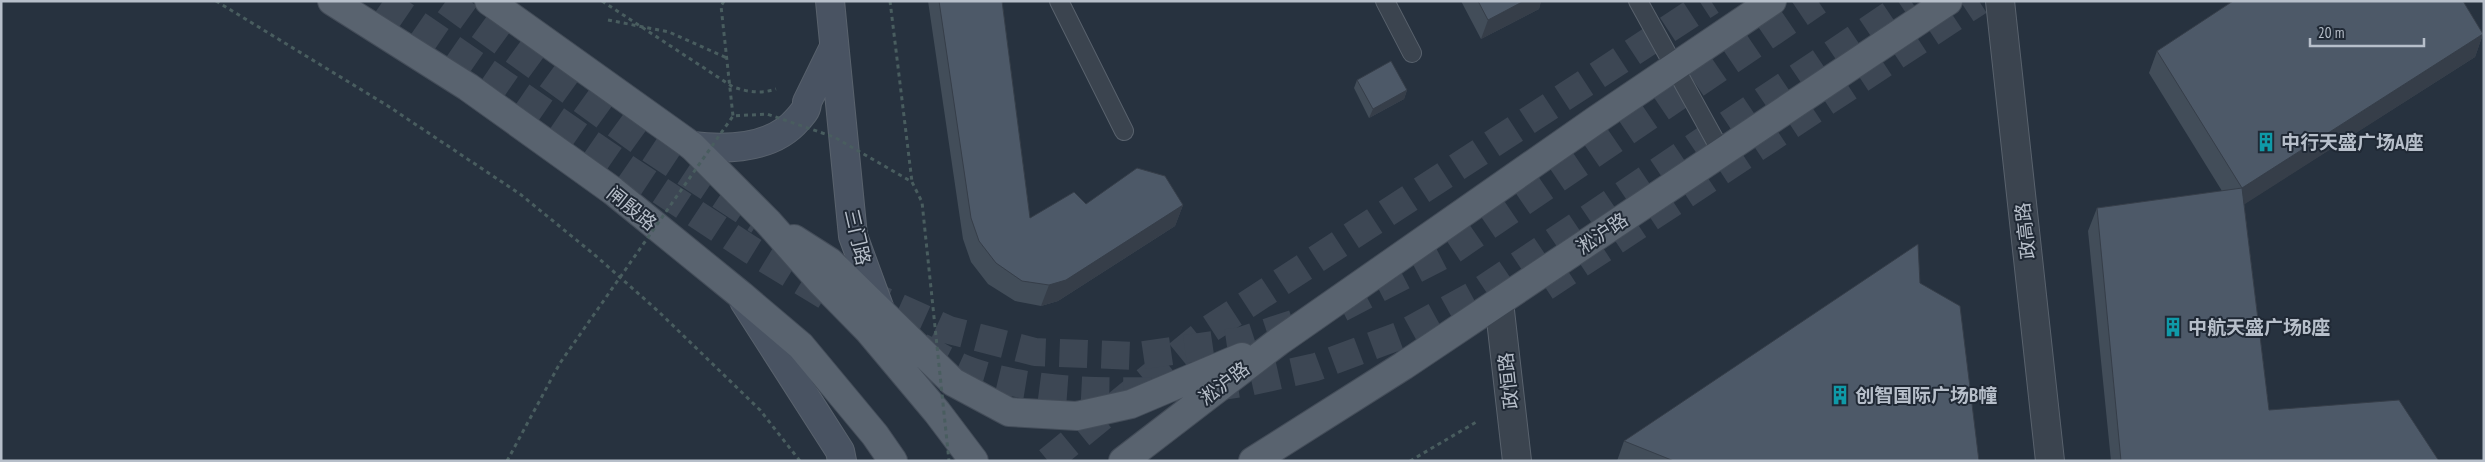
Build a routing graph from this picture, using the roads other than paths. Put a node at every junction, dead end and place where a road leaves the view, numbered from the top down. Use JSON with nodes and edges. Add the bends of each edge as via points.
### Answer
{"nodes":[{"id":1,"x":332,"y":1,"type":"edge"},
{"id":2,"x":489,"y":1,"type":"edge"},
{"id":3,"x":830,"y":1,"type":"edge"},
{"id":4,"x":1059,"y":1,"type":"edge"},
{"id":5,"x":1385,"y":1,"type":"edge"},
{"id":6,"x":1638,"y":1,"type":"edge"},
{"id":7,"x":1772,"y":1,"type":"edge"},
{"id":8,"x":1948,"y":1,"type":"edge"},
{"id":9,"x":2000,"y":1,"type":"edge"},
{"id":10,"x":835,"y":46,"type":"junction"},
{"id":11,"x":1412,"y":53,"type":"dead end"},
{"id":12,"x":1675,"y":68,"type":"junction"},
{"id":13,"x":1124,"y":131,"type":"dead end"},
{"id":14,"x":692,"y":146,"type":"junction"},
{"id":15,"x":1722,"y":153,"type":"junction"},
{"id":16,"x":768,"y":222,"type":"junction"},
{"id":17,"x":741,"y":295,"type":"junction"},
{"id":18,"x":1499,"y":302,"type":"junction"},
{"id":19,"x":877,"y":307,"type":"junction"},
{"id":20,"x":1278,"y":342,"type":"junction"},
{"id":21,"x":937,"y":412,"type":"junction"},
{"id":22,"x":842,"y":461,"type":"edge"},
{"id":23,"x":893,"y":461,"type":"edge"},
{"id":24,"x":974,"y":461,"type":"edge"},
{"id":25,"x":1123,"y":461,"type":"edge"},
{"id":26,"x":1253,"y":461,"type":"edge"},
{"id":27,"x":1517,"y":461,"type":"edge"},
{"id":28,"x":2050,"y":461,"type":"edge"}],
"edges":[{"from":1,"to":17,"type":"main road","name":"闸殷路","via":[[468,87],[612,191]]},
{"from":2,"to":14,"type":"main road"},
{"from":3,"to":10,"type":"street","name":"三门路"},
{"from":4,"to":13,"type":"lane"},
{"from":5,"to":11,"type":"lane"},
{"from":6,"to":12,"type":"lane"},
{"from":7,"to":12,"type":"main road","name":"淞沪路"},
{"from":8,"to":15,"type":"main road","name":"淞沪路"},
{"from":9,"to":28,"type":"street","name":"政高路"},
{"from":10,"to":14,"type":"street","via":[[807,102],[807,109],[789,130],[750,145],[721,149]]},
{"from":10,"to":19,"type":"street","name":"三门路","via":[[853,236]]},
{"from":12,"to":15,"type":"lane"},
{"from":12,"to":20,"type":"main road","name":"淞沪路"},
{"from":14,"to":16,"type":"main road"},
{"from":15,"to":18,"type":"main road","name":"淞沪路"},
{"from":16,"to":19,"type":"main road","via":[[830,262]]},
{"from":16,"to":21,"type":"main road","via":[[820,282],[869,331]]},
{"from":17,"to":22,"type":"street","via":[[840,451]]},
{"from":17,"to":23,"type":"main road","name":"闸殷路","via":[[801,346]]},
{"from":18,"to":26,"type":"main road","name":"淞沪路"},
{"from":18,"to":27,"type":"street","name":"政恒路"},
{"from":19,"to":20,"type":"main road","via":[[953,382],[1008,412],[1077,416],[1131,404]]},
{"from":19,"to":21,"type":"street","name":"三门路"},
{"from":20,"to":25,"type":"main road","name":"淞沪路"},
{"from":21,"to":24,"type":"main road"}]}
